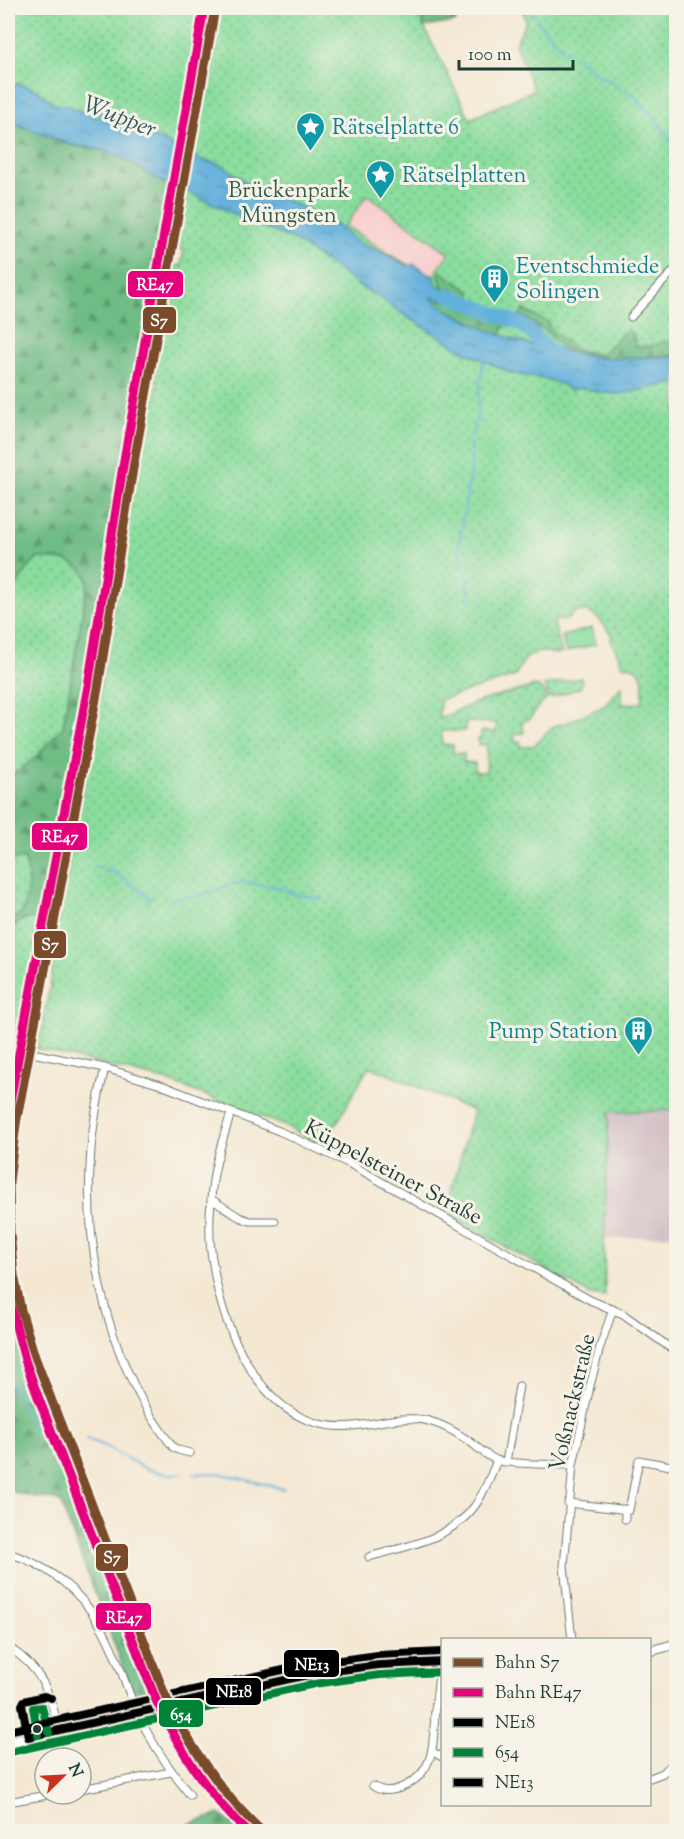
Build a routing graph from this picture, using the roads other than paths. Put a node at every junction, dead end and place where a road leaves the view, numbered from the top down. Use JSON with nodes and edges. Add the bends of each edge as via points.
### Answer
{"nodes":[{"id":1,"x":676,"y":268,"type":"edge"},
{"id":2,"x":631,"y":317,"type":"dead end"},
{"id":3,"x":9,"y":1049,"type":"edge"},
{"id":4,"x":105,"y":1068,"type":"junction"},
{"id":5,"x":231,"y":1113,"type":"junction"},
{"id":6,"x":211,"y":1199,"type":"junction"},
{"id":7,"x":274,"y":1221,"type":"dead end"},
{"id":8,"x":613,"y":1309,"type":"junction"},
{"id":9,"x":676,"y":1352,"type":"edge"},
{"id":10,"x":519,"y":1386,"type":"dead end"},
{"id":11,"x":190,"y":1453,"type":"dead end"},
{"id":12,"x":497,"y":1461,"type":"junction"},
{"id":13,"x":506,"y":1462,"type":"junction"},
{"id":14,"x":573,"y":1465,"type":"junction"},
{"id":15,"x":676,"y":1467,"type":"edge"},
{"id":16,"x":568,"y":1503,"type":"junction"},
{"id":17,"x":625,"y":1509,"type":"junction"},
{"id":18,"x":625,"y":1520,"type":"dead end"},
{"id":19,"x":8,"y":1553,"type":"edge"},
{"id":20,"x":369,"y":1557,"type":"dead end"},
{"id":21,"x":572,"y":1638,"type":"edge"},
{"id":22,"x":676,"y":1644,"type":"edge"},
{"id":23,"x":8,"y":1647,"type":"edge"},
{"id":24,"x":651,"y":1651,"type":"edge"},
{"id":25,"x":441,"y":1662,"type":"edge"},
{"id":26,"x":138,"y":1712,"type":"junction"},
{"id":27,"x":59,"y":1730,"type":"junction"},
{"id":28,"x":8,"y":1742,"type":"edge"},
{"id":29,"x":433,"y":1752,"type":"junction"},
{"id":30,"x":441,"y":1756,"type":"edge"},
{"id":31,"x":676,"y":1760,"type":"edge"},
{"id":32,"x":171,"y":1772,"type":"junction"},
{"id":33,"x":651,"y":1778,"type":"edge"},
{"id":34,"x":373,"y":1786,"type":"dead end"},
{"id":35,"x":93,"y":1787,"type":"edge"},
{"id":36,"x":190,"y":1795,"type":"dead end"},
{"id":37,"x":33,"y":1798,"type":"edge"},
{"id":38,"x":8,"y":1802,"type":"edge"}],
"edges":[{"from":1,"to":2,"type":"street"},
{"from":3,"to":4,"type":"street","name":"Küppelsteiner Straße"},
{"from":4,"to":5,"type":"street","name":"Küppelsteiner Straße"},
{"from":4,"to":11,"type":"street","via":[[90,1168],[91,1230],[101,1289],[118,1347],[149,1411],[173,1447]]},
{"from":5,"to":6,"type":"street","via":[[217,1156]]},
{"from":5,"to":8,"type":"street","name":"Küppelsteiner Straße","via":[[350,1164],[590,1300]]},
{"from":6,"to":7,"type":"street","via":[[250,1221]]},
{"from":6,"to":12,"type":"street","via":[[210,1245],[219,1295],[243,1356],[274,1397],[293,1414],[329,1426],[362,1426],[403,1418],[438,1423]]},
{"from":8,"to":9,"type":"street","name":"Küppelsteiner Straße"},
{"from":8,"to":14,"type":"street","name":"Voßnackstraße","via":[[592,1376]]},
{"from":10,"to":13,"type":"street"},
{"from":12,"to":13,"type":"street"},
{"from":12,"to":20,"type":"street","via":[[475,1506],[452,1529]]},
{"from":13,"to":14,"type":"street"},
{"from":14,"to":16,"type":"street","name":"Voßnackstraße"},
{"from":15,"to":17,"type":"street","via":[[639,1461],[630,1510]]},
{"from":16,"to":17,"type":"street","name":"Voßnackstraße"},
{"from":16,"to":21,"type":"street","name":"Voßnackstraße","via":[[564,1566]]},
{"from":17,"to":18,"type":"street"},
{"from":19,"to":26,"type":"street","via":[[45,1569],[82,1600],[105,1634]]},
{"from":22,"to":24,"type":"main road"},
{"from":23,"to":27,"type":"street","via":[[28,1662],[42,1680]]},
{"from":25,"to":26,"type":"main road","via":[[348,1668]]},
{"from":25,"to":29,"type":"street"},
{"from":26,"to":27,"type":"main road"},
{"from":26,"to":32,"type":"street"},
{"from":27,"to":28,"type":"main road"},
{"from":29,"to":30,"type":"street"},
{"from":29,"to":34,"type":"street","via":[[420,1775],[407,1785],[390,1791]]},
{"from":31,"to":33,"type":"street","via":[[663,1773]]},
{"from":32,"to":35,"type":"street"},
{"from":32,"to":36,"type":"street"},
{"from":37,"to":38,"type":"street"}]}
